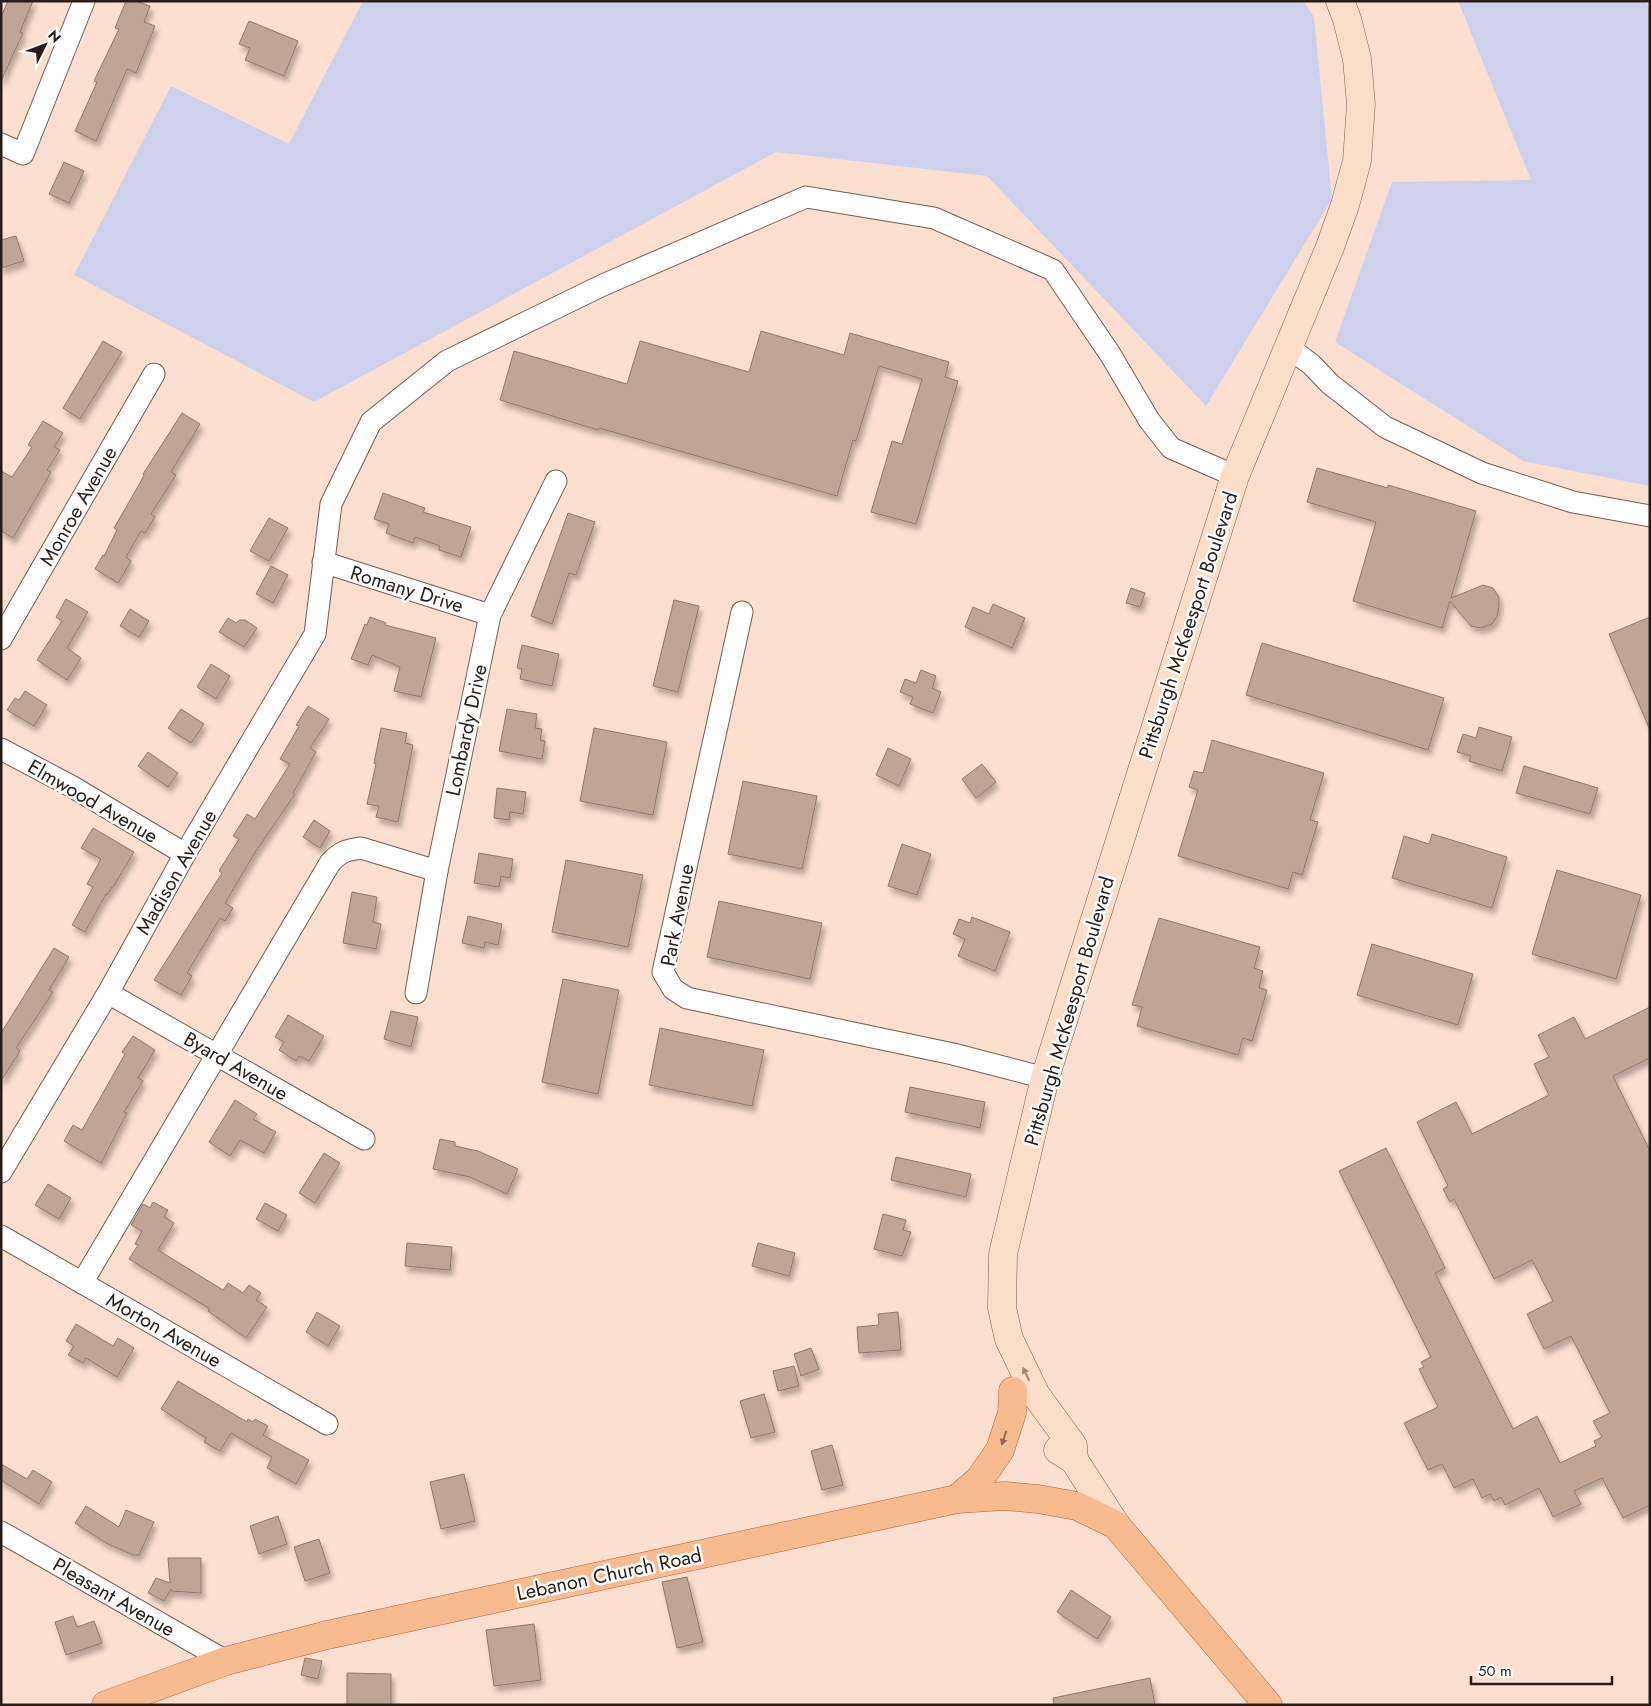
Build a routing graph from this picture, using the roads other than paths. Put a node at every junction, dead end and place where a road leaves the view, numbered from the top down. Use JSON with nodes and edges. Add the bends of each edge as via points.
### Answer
{"nodes":[{"id":1,"x":84,"y":1,"type":"edge"},
{"id":2,"x":1340,"y":1,"type":"edge"},
{"id":3,"x":1,"y":144,"type":"edge"},
{"id":4,"x":1288,"y":347,"type":"junction"},
{"id":5,"x":154,"y":374,"type":"dead end"},
{"id":6,"x":1235,"y":476,"type":"junction"},
{"id":7,"x":556,"y":481,"type":"dead end"},
{"id":8,"x":1650,"y":516,"type":"edge"},
{"id":9,"x":323,"y":562,"type":"junction"},
{"id":10,"x":742,"y":612,"type":"dead end"},
{"id":11,"x":490,"y":615,"type":"junction"},
{"id":12,"x":1,"y":639,"type":"edge"},
{"id":13,"x":1,"y":749,"type":"edge"},
{"id":14,"x":185,"y":854,"type":"junction"},
{"id":15,"x":437,"y":871,"type":"junction"},
{"id":16,"x":108,"y":993,"type":"junction"},
{"id":17,"x":416,"y":993,"type":"dead end"},
{"id":18,"x":217,"y":1054,"type":"junction"},
{"id":19,"x":1045,"y":1078,"type":"junction"},
{"id":20,"x":364,"y":1140,"type":"dead end"},
{"id":21,"x":1,"y":1172,"type":"edge"},
{"id":22,"x":1,"y":1236,"type":"edge"},
{"id":23,"x":1003,"y":1254,"type":"junction"},
{"id":24,"x":82,"y":1283,"type":"junction"},
{"id":25,"x":1012,"y":1390,"type":"junction"},
{"id":26,"x":327,"y":1424,"type":"dead end"},
{"id":27,"x":1074,"y":1460,"type":"junction"},
{"id":28,"x":957,"y":1499,"type":"junction"},
{"id":29,"x":1116,"y":1525,"type":"junction"},
{"id":30,"x":1,"y":1532,"type":"edge"},
{"id":31,"x":226,"y":1661,"type":"junction"},
{"id":32,"x":106,"y":1705,"type":"edge"},
{"id":33,"x":1268,"y":1705,"type":"edge"}],
"edges":[{"from":1,"to":3,"type":"street","via":[[23,154]]},
{"from":2,"to":4,"type":"main road","name":"Pittsburgh McKeesport Boulevard","via":[[1357,59],[1361,104],[1357,161],[1330,246]]},
{"from":4,"to":6,"type":"main road","name":"Pittsburgh McKeesport Boulevard"},
{"from":4,"to":8,"type":"street","via":[[1385,427],[1473,469],[1573,502]]},
{"from":5,"to":12,"type":"street","name":"Monroe Avenue"},
{"from":6,"to":9,"type":"street","name":"Madison Avenue","via":[[1171,448],[1149,420],[1110,354],[1053,270],[934,218],[806,198],[603,285],[447,361],[371,422],[331,504]]},
{"from":6,"to":19,"type":"main road","name":"Pittsburgh McKeesport Boulevard"},
{"from":7,"to":11,"type":"street","name":"Lombardy Drive"},
{"from":9,"to":11,"type":"street","name":"Romany Drive"},
{"from":9,"to":14,"type":"street","name":"Madison Avenue","via":[[316,634]]},
{"from":10,"to":19,"type":"street","name":"Park Avenue","via":[[663,972],[673,990],[687,998],[943,1052]]},
{"from":11,"to":15,"type":"street","name":"Lombardy Drive"},
{"from":13,"to":14,"type":"street","name":"Elmwood Avenue","via":[[71,786]]},
{"from":14,"to":16,"type":"street","name":"Madison Avenue"},
{"from":15,"to":17,"type":"street","name":"Lombardy Drive"},
{"from":15,"to":18,"type":"street","via":[[361,848],[339,854],[330,863]]},
{"from":16,"to":18,"type":"street","name":"Byard Avenue"},
{"from":16,"to":21,"type":"street","name":"Madison Avenue"},
{"from":18,"to":20,"type":"street","name":"Byard Avenue"},
{"from":18,"to":24,"type":"street"},
{"from":19,"to":23,"type":"main road","name":"Pittsburgh McKeesport Boulevard"},
{"from":22,"to":24,"type":"street","name":"Morton Avenue"},
{"from":23,"to":25,"type":"main road","name":"Pittsburgh McKeesport Boulevard","via":[[990,1275],[988,1308],[995,1345]]},
{"from":27,"to":23,"type":"main road","name":"Pittsburgh McKeesport Boulevard","one_way":true,"via":[[1072,1446],[1036,1395],[1009,1339],[1002,1308]]},
{"from":24,"to":26,"type":"street","name":"Morton Avenue"},
{"from":25,"to":27,"type":"main road","name":"Pittsburgh McKeesport Boulevard","via":[[1059,1451]]},
{"from":25,"to":28,"type":"main road","one_way":true,"via":[[1012,1412],[1000,1450],[980,1479]]},
{"from":27,"to":29,"type":"main road","name":"Pittsburgh McKeesport Boulevard"},
{"from":28,"to":29,"type":"main road","name":"Lebanon Church Road","via":[[1038,1498],[1077,1506]]},
{"from":28,"to":31,"type":"main road","name":"Lebanon Church Road","via":[[327,1635]]},
{"from":29,"to":33,"type":"main road","name":"Pittsburgh McKeesport Boulevard"},
{"from":30,"to":31,"type":"street","name":"Pleasant Avenue"},
{"from":31,"to":32,"type":"main road","name":"Lebanon Church Road"}]}
